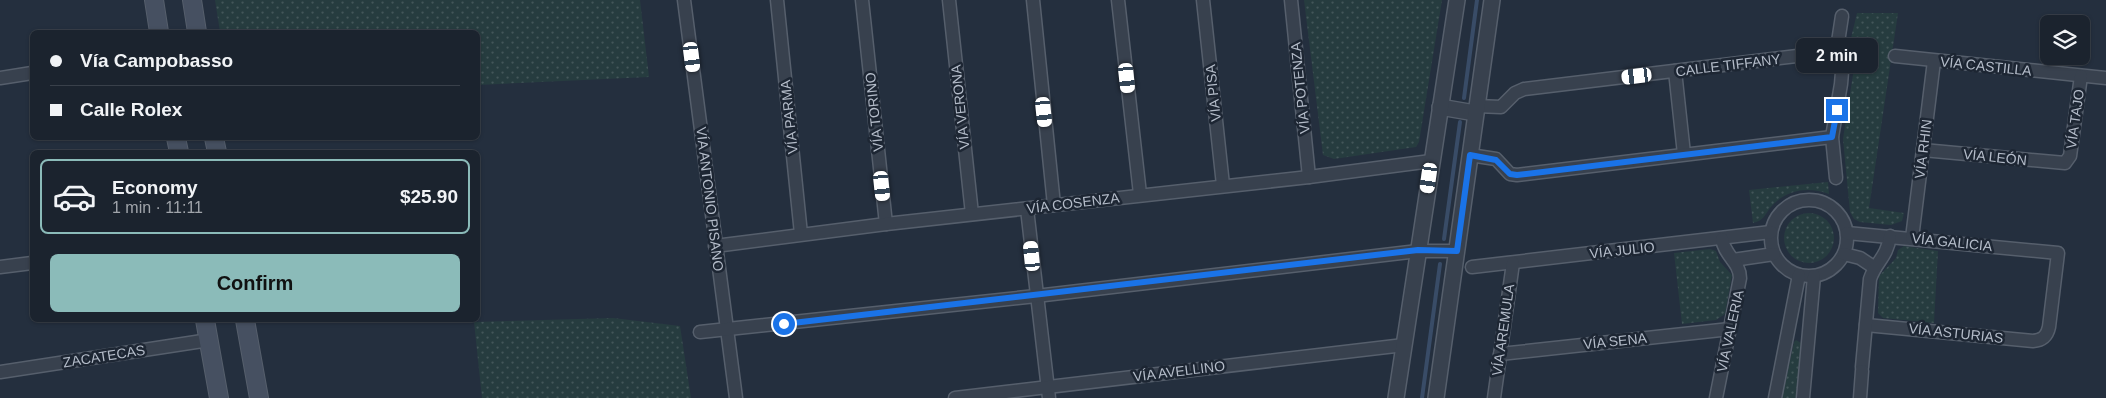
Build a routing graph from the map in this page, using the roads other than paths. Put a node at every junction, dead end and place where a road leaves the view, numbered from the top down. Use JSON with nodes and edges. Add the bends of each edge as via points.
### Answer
{"nodes":[{"id":1,"x":154,"y":0,"type":"edge"},
{"id":2,"x":192,"y":0,"type":"edge"},
{"id":3,"x":684,"y":0,"type":"edge"},
{"id":4,"x":777,"y":0,"type":"edge"},
{"id":5,"x":862,"y":0,"type":"edge"},
{"id":6,"x":949,"y":0,"type":"edge"},
{"id":7,"x":1033,"y":0,"type":"edge"},
{"id":8,"x":1118,"y":0,"type":"edge"},
{"id":9,"x":1203,"y":0,"type":"edge"},
{"id":10,"x":1290,"y":0,"type":"edge"},
{"id":11,"x":1457,"y":0,"type":"edge"},
{"id":12,"x":1492,"y":0,"type":"edge"},
{"id":13,"x":1842,"y":16,"type":"dead end"},
{"id":14,"x":159,"y":30,"type":"edge"},
{"id":15,"x":197,"y":30,"type":"edge"},
{"id":16,"x":1836,"y":55,"type":"junction"},
{"id":17,"x":1895,"y":56,"type":"dead end"},
{"id":18,"x":1934,"y":60,"type":"junction"},
{"id":19,"x":1674,"y":71,"type":"junction"},
{"id":20,"x":30,"y":73,"type":"edge"},
{"id":21,"x":2080,"y":76,"type":"junction"},
{"id":22,"x":0,"y":78,"type":"edge"},
{"id":23,"x":2106,"y":78,"type":"edge"},
{"id":24,"x":1440,"y":107,"type":"junction"},
{"id":25,"x":1476,"y":109,"type":"junction"},
{"id":26,"x":1832,"y":137,"type":"junction"},
{"id":27,"x":1923,"y":150,"type":"junction"},
{"id":28,"x":1684,"y":154,"type":"junction"},
{"id":29,"x":1470,"y":155,"type":"junction"},
{"id":30,"x":1431,"y":161,"type":"junction"},
{"id":31,"x":2067,"y":162,"type":"joint"},
{"id":32,"x":1309,"y":177,"type":"junction"},
{"id":33,"x":1836,"y":178,"type":"dead end"},
{"id":34,"x":1223,"y":186,"type":"junction"},
{"id":35,"x":1140,"y":194,"type":"junction"},
{"id":36,"x":1054,"y":205,"type":"junction"},
{"id":37,"x":1027,"y":209,"type":"junction"},
{"id":38,"x":972,"y":214,"type":"junction"},
{"id":39,"x":886,"y":224,"type":"junction"},
{"id":40,"x":1771,"y":232,"type":"junction"},
{"id":41,"x":1847,"y":233,"type":"junction"},
{"id":42,"x":801,"y":234,"type":"junction"},
{"id":43,"x":1890,"y":236,"type":"junction"},
{"id":44,"x":1912,"y":238,"type":"junction"},
{"id":45,"x":1722,"y":239,"type":"junction"},
{"id":46,"x":716,"y":246,"type":"junction"},
{"id":47,"x":1418,"y":250,"type":"junction"},
{"id":48,"x":1457,"y":251,"type":"junction"},
{"id":49,"x":1774,"y":254,"type":"junction"},
{"id":50,"x":1844,"y":254,"type":"junction"},
{"id":51,"x":1733,"y":260,"type":"junction"},
{"id":52,"x":30,"y":263,"type":"edge"},
{"id":53,"x":1513,"y":263,"type":"junction"},
{"id":54,"x":0,"y":267,"type":"edge"},
{"id":55,"x":1472,"y":267,"type":"dead end"},
{"id":56,"x":1875,"y":268,"type":"junction"},
{"id":57,"x":1800,"y":275,"type":"junction"},
{"id":58,"x":1814,"y":276,"type":"junction"},
{"id":59,"x":1036,"y":296,"type":"junction"},
{"id":60,"x":1792,"y":312,"type":"junction"},
{"id":61,"x":1810,"y":315,"type":"junction"},
{"id":62,"x":205,"y":322,"type":"edge"},
{"id":63,"x":245,"y":322,"type":"edge"},
{"id":64,"x":1866,"y":324,"type":"junction"},
{"id":65,"x":1730,"y":329,"type":"junction"},
{"id":66,"x":726,"y":330,"type":"junction"},
{"id":67,"x":700,"y":332,"type":"dead end"},
{"id":68,"x":2046,"y":337,"type":"joint"},
{"id":69,"x":209,"y":340,"type":"junction"},
{"id":70,"x":1404,"y":345,"type":"junction"},
{"id":71,"x":1500,"y":354,"type":"junction"},
{"id":72,"x":0,"y":372,"type":"edge"},
{"id":73,"x":1048,"y":392,"type":"edge"},
{"id":74,"x":219,"y":398,"type":"edge"},
{"id":75,"x":259,"y":398,"type":"edge"},
{"id":76,"x":736,"y":398,"type":"edge"},
{"id":77,"x":956,"y":398,"type":"edge"},
{"id":78,"x":1396,"y":398,"type":"edge"},
{"id":79,"x":1436,"y":398,"type":"edge"},
{"id":80,"x":1494,"y":398,"type":"edge"},
{"id":81,"x":1716,"y":398,"type":"edge"},
{"id":82,"x":1775,"y":398,"type":"edge"},
{"id":83,"x":1803,"y":398,"type":"edge"},
{"id":84,"x":1860,"y":398,"type":"edge"}],
"edges":[{"from":1,"to":14,"type":"main road"},
{"from":2,"to":15,"type":"main road"},
{"from":3,"to":46,"type":"street","name":"VÍA ANTONIO PISANO"},
{"from":4,"to":42,"type":"street","name":"VÍA PARMA"},
{"from":5,"to":39,"type":"street","name":"VÍA TORINO"},
{"from":6,"to":38,"type":"street","name":"VÍA VERONA"},
{"from":7,"to":36,"type":"street"},
{"from":8,"to":35,"type":"street"},
{"from":9,"to":34,"type":"street","name":"VÍA PISA"},
{"from":10,"to":32,"type":"street","name":"VÍA POTENZA"},
{"from":11,"to":24,"type":"street"},
{"from":12,"to":25,"type":"street"},
{"from":13,"to":16,"type":"street"},
{"from":16,"to":19,"type":"street","name":"CALLE TIFFANY","via":[[1822,53]]},
{"from":16,"to":26,"type":"street","via":[[1842,72]]},
{"from":17,"to":18,"type":"street","name":"VÍA CASTILLA"},
{"from":18,"to":21,"type":"street","name":"VÍA CASTILLA"},
{"from":18,"to":27,"type":"street","name":"VÍA RHIN"},
{"from":19,"to":25,"type":"street","name":"CALLE TIFFANY","via":[[1524,89],[1501,107]]},
{"from":19,"to":28,"type":"street"},
{"from":20,"to":22,"type":"street"},
{"from":21,"to":23,"type":"street","name":"VÍA CASTILLA"},
{"from":21,"to":31,"type":"street","name":"VÍA TAJO"},
{"from":24,"to":25,"type":"street"},
{"from":24,"to":30,"type":"street"},
{"from":25,"to":29,"type":"street"},
{"from":26,"to":28,"type":"street"},
{"from":26,"to":33,"type":"street"},
{"from":27,"to":31,"type":"street","name":"VÍA LEÓN","via":[[2060,164]]},
{"from":27,"to":44,"type":"street","name":"VÍA RHIN"},
{"from":28,"to":29,"type":"street","via":[[1517,175],[1510,174],[1496,160]]},
{"from":29,"to":48,"type":"street"},
{"from":30,"to":32,"type":"street","name":"VÍA COSENZA"},
{"from":30,"to":47,"type":"street"},
{"from":32,"to":34,"type":"street","name":"VÍA COSENZA"},
{"from":34,"to":35,"type":"street","name":"VÍA COSENZA"},
{"from":35,"to":36,"type":"street","name":"VÍA COSENZA"},
{"from":36,"to":37,"type":"street","name":"VÍA COSENZA"},
{"from":37,"to":38,"type":"street","name":"VÍA COSENZA"},
{"from":37,"to":59,"type":"street"},
{"from":38,"to":39,"type":"street","name":"VÍA COSENZA"},
{"from":39,"to":42,"type":"street","name":"VÍA COSENZA"},
{"from":40,"to":41,"type":"street","via":[[1782,211],[1792,204],[1816,201],[1827,204],[1836,212]]},
{"from":40,"to":45,"type":"street","name":"VÍA JULIO"},
{"from":40,"to":49,"type":"street"},
{"from":41,"to":43,"type":"street","name":"VÍA GALICIA"},
{"from":41,"to":50,"type":"street"},
{"from":42,"to":46,"type":"street","name":"VÍA COSENZA"},
{"from":43,"to":44,"type":"street","name":"VÍA GALICIA"},
{"from":43,"to":56,"type":"street","via":[[1887,251]]},
{"from":44,"to":68,"type":"street","name":"VÍA GALICIA","via":[[2058,253]]},
{"from":45,"to":51,"type":"street","name":"VÍA VALERIA","via":[[1725,252]]},
{"from":45,"to":53,"type":"street","name":"VÍA JULIO"},
{"from":46,"to":66,"type":"street","name":"VÍA ANTONIO PISANO"},
{"from":47,"to":48,"type":"street"},
{"from":47,"to":59,"type":"street"},
{"from":47,"to":70,"type":"street"},
{"from":48,"to":79,"type":"street"},
{"from":49,"to":51,"type":"street"},
{"from":49,"to":57,"type":"street","via":[[1780,263]]},
{"from":50,"to":56,"type":"street","via":[[1860,258]]},
{"from":50,"to":58,"type":"street","via":[[1836,265]]},
{"from":51,"to":65,"type":"street","name":"VÍA VALERIA","via":[[1739,268],[1740,278]]},
{"from":52,"to":54,"type":"street"},
{"from":53,"to":55,"type":"street","name":"VÍA JULIO"},
{"from":53,"to":71,"type":"street","name":"VÍA AREMULA"},
{"from":56,"to":64,"type":"street","via":[[1870,279]]},
{"from":57,"to":58,"type":"street"},
{"from":57,"to":60,"type":"street"},
{"from":58,"to":61,"type":"street"},
{"from":59,"to":66,"type":"street"},
{"from":59,"to":73,"type":"street"},
{"from":60,"to":61,"type":"street"},
{"from":60,"to":82,"type":"street"},
{"from":61,"to":83,"type":"street"},
{"from":62,"to":69,"type":"main road"},
{"from":63,"to":75,"type":"main road"},
{"from":64,"to":68,"type":"street","name":"VÍA ASTURIAS","via":[[2033,341]]},
{"from":64,"to":84,"type":"street"},
{"from":65,"to":71,"type":"street","name":"VÍA SENA"},
{"from":65,"to":81,"type":"street","name":"VÍA VALERIA"},
{"from":66,"to":67,"type":"street"},
{"from":66,"to":76,"type":"street","name":"VÍA ANTONIO PISANO"},
{"from":69,"to":72,"type":"street","name":"ZACATECAS"},
{"from":69,"to":74,"type":"main road"},
{"from":70,"to":73,"type":"street","name":"VÍA AVELLINO"},
{"from":70,"to":78,"type":"street"},
{"from":71,"to":80,"type":"street","name":"VÍA AREMULA"},
{"from":73,"to":77,"type":"street","name":"VÍA AVELLINO"}]}
